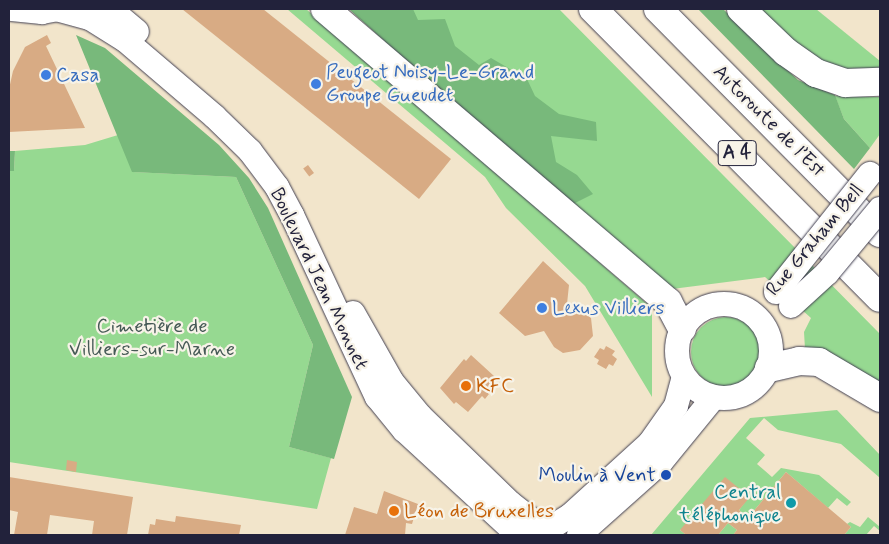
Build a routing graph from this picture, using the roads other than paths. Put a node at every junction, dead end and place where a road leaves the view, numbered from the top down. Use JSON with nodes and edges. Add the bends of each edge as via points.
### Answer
{"nodes":[{"id":1,"x":12,"y":9,"type":"edge"},
{"id":2,"x":56,"y":9,"type":"edge"},
{"id":3,"x":110,"y":9,"type":"edge"},
{"id":4,"x":325,"y":9,"type":"edge"},
{"id":5,"x":593,"y":9,"type":"edge"},
{"id":6,"x":658,"y":9,"type":"edge"},
{"id":7,"x":741,"y":9,"type":"edge"},
{"id":8,"x":880,"y":82,"type":"edge"},
{"id":9,"x":875,"y":168,"type":"edge"},
{"id":10,"x":880,"y":209,"type":"edge"},
{"id":11,"x":880,"y":234,"type":"edge"},
{"id":12,"x":880,"y":298,"type":"edge"},
{"id":13,"x":783,"y":299,"type":"junction"},
{"id":14,"x":742,"y":307,"type":"junction"},
{"id":15,"x":682,"y":328,"type":"junction"},
{"id":16,"x":770,"y":355,"type":"junction"},
{"id":17,"x":684,"y":377,"type":"junction"},
{"id":18,"x":714,"y":397,"type":"junction"},
{"id":19,"x":880,"y":398,"type":"edge"},
{"id":20,"x":545,"y":534,"type":"edge"},
{"id":21,"x":518,"y":535,"type":"edge"},
{"id":22,"x":579,"y":535,"type":"edge"}],
"edges":[{"from":1,"to":2,"type":"street","name":"Boulevard Jean Monnet","via":[[24,12]]},
{"from":2,"to":21,"type":"street","name":"Boulevard Jean Monnet","via":[[90,18],[125,40],[250,151],[277,187],[292,215],[377,397],[404,430]]},
{"from":3,"to":20,"type":"street","name":"Boulevard Jean Monnet","via":[[234,114],[274,155],[298,194],[356,321],[392,382],[457,455]]},
{"from":4,"to":15,"type":"highway","via":[[668,302]]},
{"from":5,"to":12,"type":"highway","number":"A 4"},
{"from":6,"to":11,"type":"highway","name":"Autoroute de l’Est","number":"A 4"},
{"from":7,"to":8,"type":"highway","via":[[786,52],[816,73],[845,83]]},
{"from":9,"to":13,"type":"street","name":"Rue Graham Bell","bridge":true},
{"from":10,"to":13,"type":"street","name":"Rue Graham Bell","bridge":true,"via":[[827,273]]},
{"from":13,"to":14,"type":"street","name":"Rue Graham Bell"},
{"from":13,"to":16,"type":"street","name":"Rue Graham Bell"},
{"from":14,"to":15,"type":"street","name":"Rue Graham Bell","via":[[719,303],[708,306],[698,311]]},
{"from":14,"to":16,"type":"street","name":"Rue Graham Bell","via":[[761,321]]},
{"from":15,"to":17,"type":"street","via":[[676,353]]},
{"from":16,"to":18,"type":"street","name":"Rue Graham Bell","via":[[756,386],[747,393],[736,397]]},
{"from":16,"to":19,"type":"highway","via":[[819,362]]},
{"from":17,"to":18,"type":"street","via":[[702,393]]},
{"from":17,"to":20,"type":"street","via":[[676,406],[650,443],[571,515]]},
{"from":18,"to":22,"type":"street","via":[[661,462]]}]}
